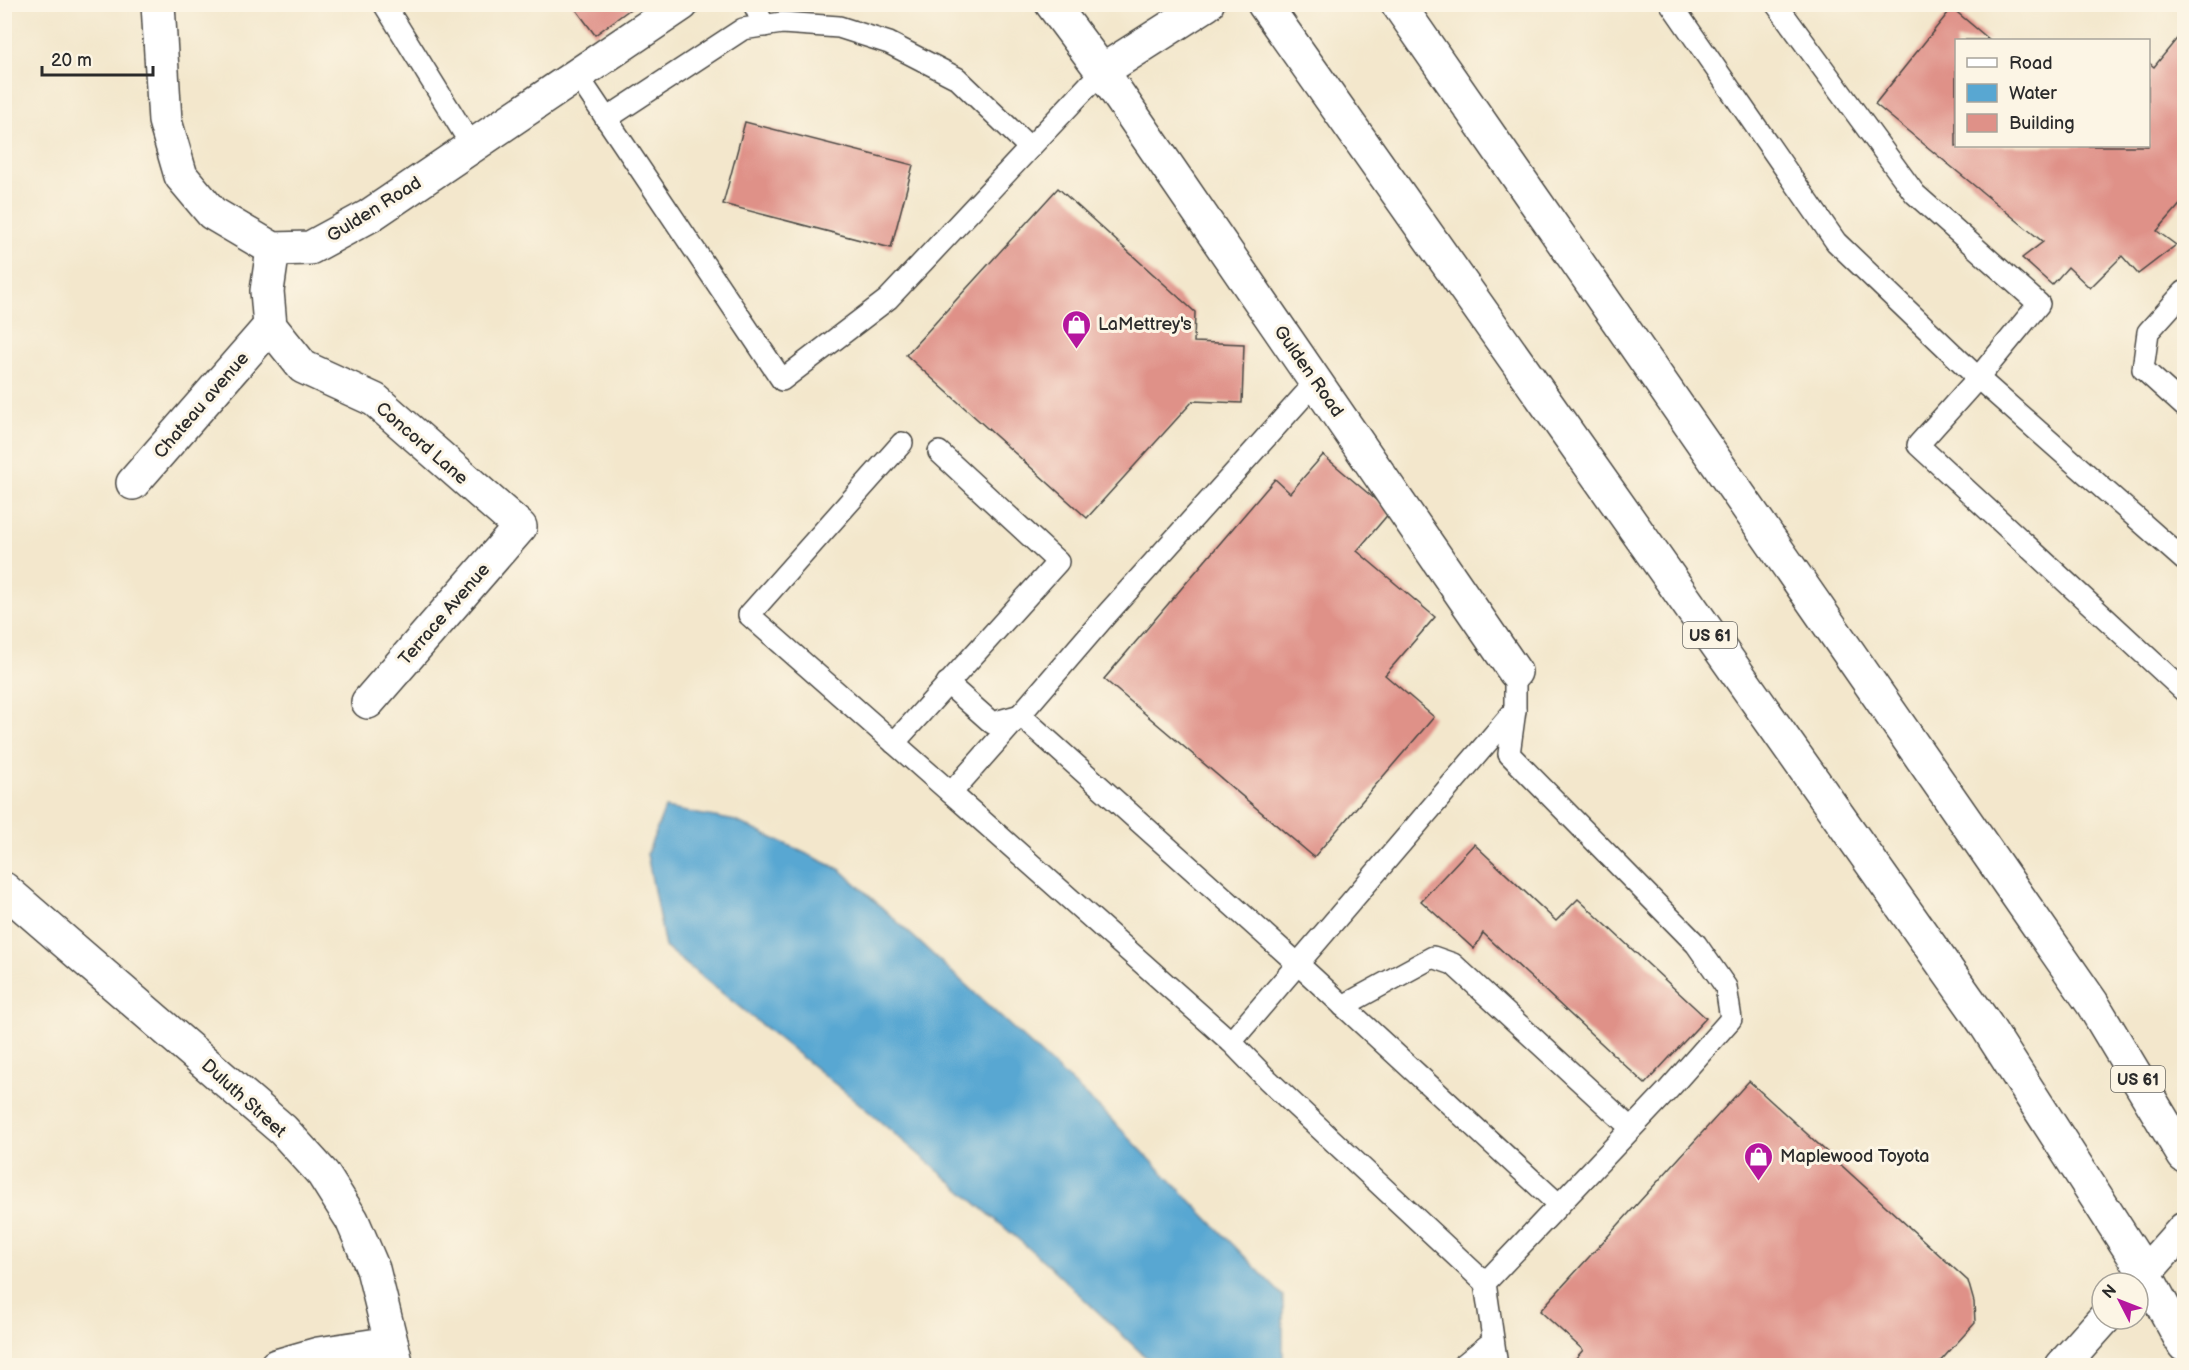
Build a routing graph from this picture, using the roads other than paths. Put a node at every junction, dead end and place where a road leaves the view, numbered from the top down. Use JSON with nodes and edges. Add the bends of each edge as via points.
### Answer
{"nodes":[{"id":1,"x":158,"y":4,"type":"edge"},
{"id":2,"x":384,"y":4,"type":"edge"},
{"id":3,"x":682,"y":4,"type":"edge"},
{"id":4,"x":754,"y":4,"type":"edge"},
{"id":5,"x":1053,"y":4,"type":"edge"},
{"id":6,"x":1207,"y":4,"type":"edge"},
{"id":7,"x":1264,"y":4,"type":"edge"},
{"id":8,"x":1398,"y":4,"type":"edge"},
{"id":9,"x":1671,"y":4,"type":"edge"},
{"id":10,"x":1776,"y":4,"type":"edge"},
{"id":11,"x":764,"y":26,"type":"junction"},
{"id":12,"x":1102,"y":70,"type":"junction"},
{"id":13,"x":577,"y":75,"type":"junction"},
{"id":14,"x":606,"y":119,"type":"junction"},
{"id":15,"x":472,"y":146,"type":"junction"},
{"id":16,"x":1030,"y":148,"type":"junction"},
{"id":17,"x":273,"y":249,"type":"junction"},
{"id":18,"x":2184,"y":292,"type":"edge"},
{"id":19,"x":270,"y":326,"type":"junction"},
{"id":20,"x":1978,"y":378,"type":"junction"},
{"id":21,"x":1316,"y":382,"type":"junction"},
{"id":22,"x":2184,"y":406,"type":"edge"},
{"id":23,"x":902,"y":443,"type":"dead end"},
{"id":24,"x":939,"y":452,"type":"dead end"},
{"id":25,"x":132,"y":483,"type":"dead end"},
{"id":26,"x":520,"y":527,"type":"joint"},
{"id":27,"x":2184,"y":560,"type":"edge"},
{"id":28,"x":1515,"y":672,"type":"joint"},
{"id":29,"x":947,"y":683,"type":"junction"},
{"id":30,"x":2184,"y":691,"type":"edge"},
{"id":31,"x":368,"y":702,"type":"dead end"},
{"id":32,"x":1515,"y":710,"type":"junction"},
{"id":33,"x":1020,"y":716,"type":"junction"},
{"id":34,"x":894,"y":743,"type":"junction"},
{"id":35,"x":951,"y":793,"type":"junction"},
{"id":36,"x":4,"y":890,"type":"edge"},
{"id":37,"x":1299,"y":964,"type":"junction"},
{"id":38,"x":1343,"y":1006,"type":"junction"},
{"id":39,"x":1231,"y":1042,"type":"junction"},
{"id":40,"x":1630,"y":1128,"type":"junction"},
{"id":41,"x":2184,"y":1156,"type":"edge"},
{"id":42,"x":1558,"y":1204,"type":"junction"},
{"id":43,"x":2184,"y":1229,"type":"edge"},
{"id":44,"x":2136,"y":1271,"type":"edge"},
{"id":45,"x":2146,"y":1271,"type":"edge"},
{"id":46,"x":1485,"y":1283,"type":"junction"},
{"id":47,"x":2150,"y":1293,"type":"edge"},
{"id":48,"x":2093,"y":1331,"type":"edge"},
{"id":49,"x":1493,"y":1341,"type":"junction"},
{"id":50,"x":2184,"y":1345,"type":"edge"},
{"id":51,"x":394,"y":1354,"type":"edge"},
{"id":52,"x":276,"y":1365,"type":"edge"},
{"id":53,"x":1462,"y":1365,"type":"edge"},
{"id":54,"x":1497,"y":1365,"type":"edge"},
{"id":55,"x":2062,"y":1365,"type":"edge"}],
"edges":[{"from":1,"to":17,"type":"street","via":[[165,121],[181,176],[212,213]]},
{"from":2,"to":15,"type":"lane"},
{"from":3,"to":13,"type":"street","name":"Gulden Road"},
{"from":4,"to":11,"type":"lane"},
{"from":5,"to":12,"type":"street","name":"Gulden Road"},
{"from":6,"to":12,"type":"street"},
{"from":7,"to":44,"type":"street","number":"US 61","via":[[1986,1025]]},
{"from":8,"to":41,"type":"street","number":"US 61","via":[[2092,1003]]},
{"from":9,"to":20,"type":"lane","via":[[1836,242]]},
{"from":10,"to":20,"type":"lane","via":[[1916,194],[2039,304]]},
{"from":11,"to":14,"type":"lane","via":[[743,29]]},
{"from":11,"to":16,"type":"lane","via":[[782,23],[839,27],[890,42],[957,78]]},
{"from":12,"to":16,"type":"lane"},
{"from":12,"to":21,"type":"street","name":"Gulden Road"},
{"from":13,"to":14,"type":"lane"},
{"from":13,"to":15,"type":"street","name":"Gulden Road"},
{"from":14,"to":16,"type":"lane","via":[[782,380],[888,299]]},
{"from":15,"to":17,"type":"street","name":"Gulden Road","via":[[369,216],[310,248]]},
{"from":17,"to":19,"type":"street","via":[[267,291]]},
{"from":18,"to":22,"type":"lane","via":[[2148,332],[2143,369]]},
{"from":19,"to":25,"type":"street","name":"Chateau avenue"},
{"from":19,"to":26,"type":"street","name":"Concord Lane","via":[[303,367],[375,400]]},
{"from":20,"to":27,"type":"lane"},
{"from":20,"to":30,"type":"lane","via":[[1918,445]]},
{"from":21,"to":28,"type":"street","name":"Gulden Road"},
{"from":21,"to":33,"type":"lane"},
{"from":23,"to":34,"type":"lane","via":[[748,615]]},
{"from":24,"to":29,"type":"lane","via":[[1058,562]]},
{"from":26,"to":31,"type":"street","name":"Terrace Avenue"},
{"from":28,"to":32,"type":"lane"},
{"from":29,"to":33,"type":"lane","via":[[993,723]]},
{"from":29,"to":34,"type":"lane"},
{"from":32,"to":37,"type":"lane"},
{"from":32,"to":40,"type":"lane","via":[[1509,754],[1696,945],[1726,987],[1731,1019]]},
{"from":33,"to":35,"type":"lane"},
{"from":33,"to":37,"type":"lane"},
{"from":34,"to":35,"type":"lane"},
{"from":35,"to":39,"type":"lane"},
{"from":36,"to":51,"type":"street","name":"Duluth Street","via":[[283,1130],[323,1174],[352,1220],[373,1269]]},
{"from":37,"to":38,"type":"lane"},
{"from":37,"to":39,"type":"lane"},
{"from":38,"to":40,"type":"lane","via":[[1433,957],[1453,964]]},
{"from":38,"to":42,"type":"lane"},
{"from":39,"to":46,"type":"lane"},
{"from":40,"to":42,"type":"lane"},
{"from":42,"to":46,"type":"lane"},
{"from":43,"to":45,"type":"street"},
{"from":46,"to":49,"type":"lane"},
{"from":47,"to":50,"type":"street","number":"US 61"},
{"from":48,"to":55,"type":"street"},
{"from":49,"to":53,"type":"lane"},
{"from":49,"to":54,"type":"lane"},
{"from":51,"to":52,"type":"street","via":[[318,1354]]}]}
